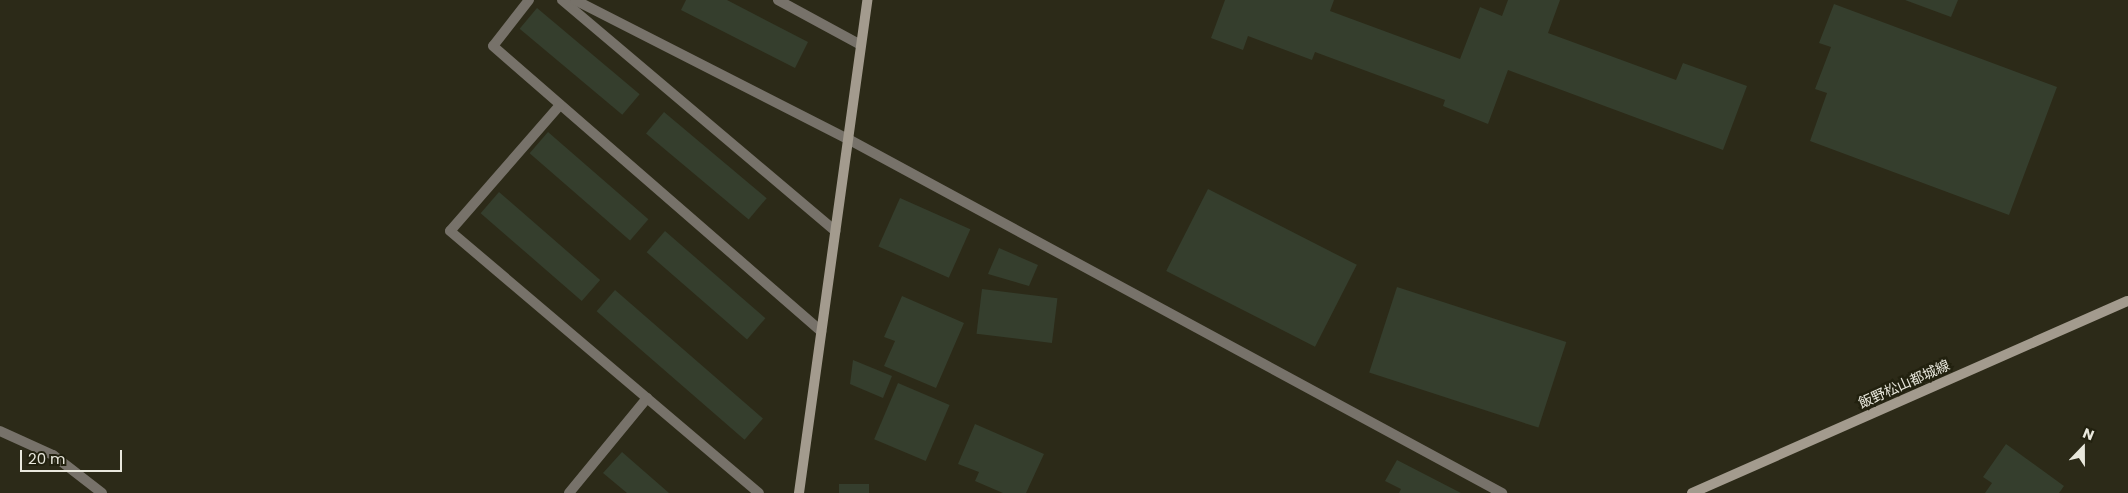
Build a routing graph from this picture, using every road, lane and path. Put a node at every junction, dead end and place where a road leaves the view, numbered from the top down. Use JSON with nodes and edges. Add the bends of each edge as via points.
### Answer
{"nodes":[{"id":1,"x":529,"y":0,"type":"edge"},
{"id":2,"x":562,"y":0,"type":"edge"},
{"id":3,"x":575,"y":0,"type":"edge"},
{"id":4,"x":778,"y":0,"type":"edge"},
{"id":5,"x":867,"y":0,"type":"edge"},
{"id":6,"x":861,"y":45,"type":"junction"},
{"id":7,"x":560,"y":105,"type":"junction"},
{"id":8,"x":848,"y":139,"type":"junction"},
{"id":9,"x":835,"y":231,"type":"junction"},
{"id":10,"x":2128,"y":300,"type":"edge"},
{"id":11,"x":821,"y":331,"type":"junction"},
{"id":12,"x":647,"y":398,"type":"junction"},
{"id":13,"x":0,"y":431,"type":"edge"},
{"id":14,"x":102,"y":493,"type":"edge"},
{"id":15,"x":569,"y":493,"type":"edge"},
{"id":16,"x":759,"y":493,"type":"edge"},
{"id":17,"x":799,"y":493,"type":"edge"},
{"id":18,"x":1502,"y":493,"type":"edge"},
{"id":19,"x":1692,"y":493,"type":"edge"}],
"edges":[{"from":1,"to":7,"type":"street","via":[[493,46]]},
{"from":2,"to":9,"type":"street"},
{"from":3,"to":8,"type":"street"},
{"from":4,"to":6,"type":"street"},
{"from":5,"to":6,"type":"street"},
{"from":6,"to":8,"type":"street"},
{"from":7,"to":11,"type":"street"},
{"from":7,"to":12,"type":"street","via":[[450,231]]},
{"from":8,"to":9,"type":"street"},
{"from":8,"to":18,"type":"street"},
{"from":9,"to":11,"type":"street"},
{"from":10,"to":19,"type":"street","name":"飯野松山都城線"},
{"from":11,"to":17,"type":"street"},
{"from":12,"to":15,"type":"street"},
{"from":12,"to":16,"type":"street"},
{"from":13,"to":14,"type":"street","via":[[53,455]]}]}
